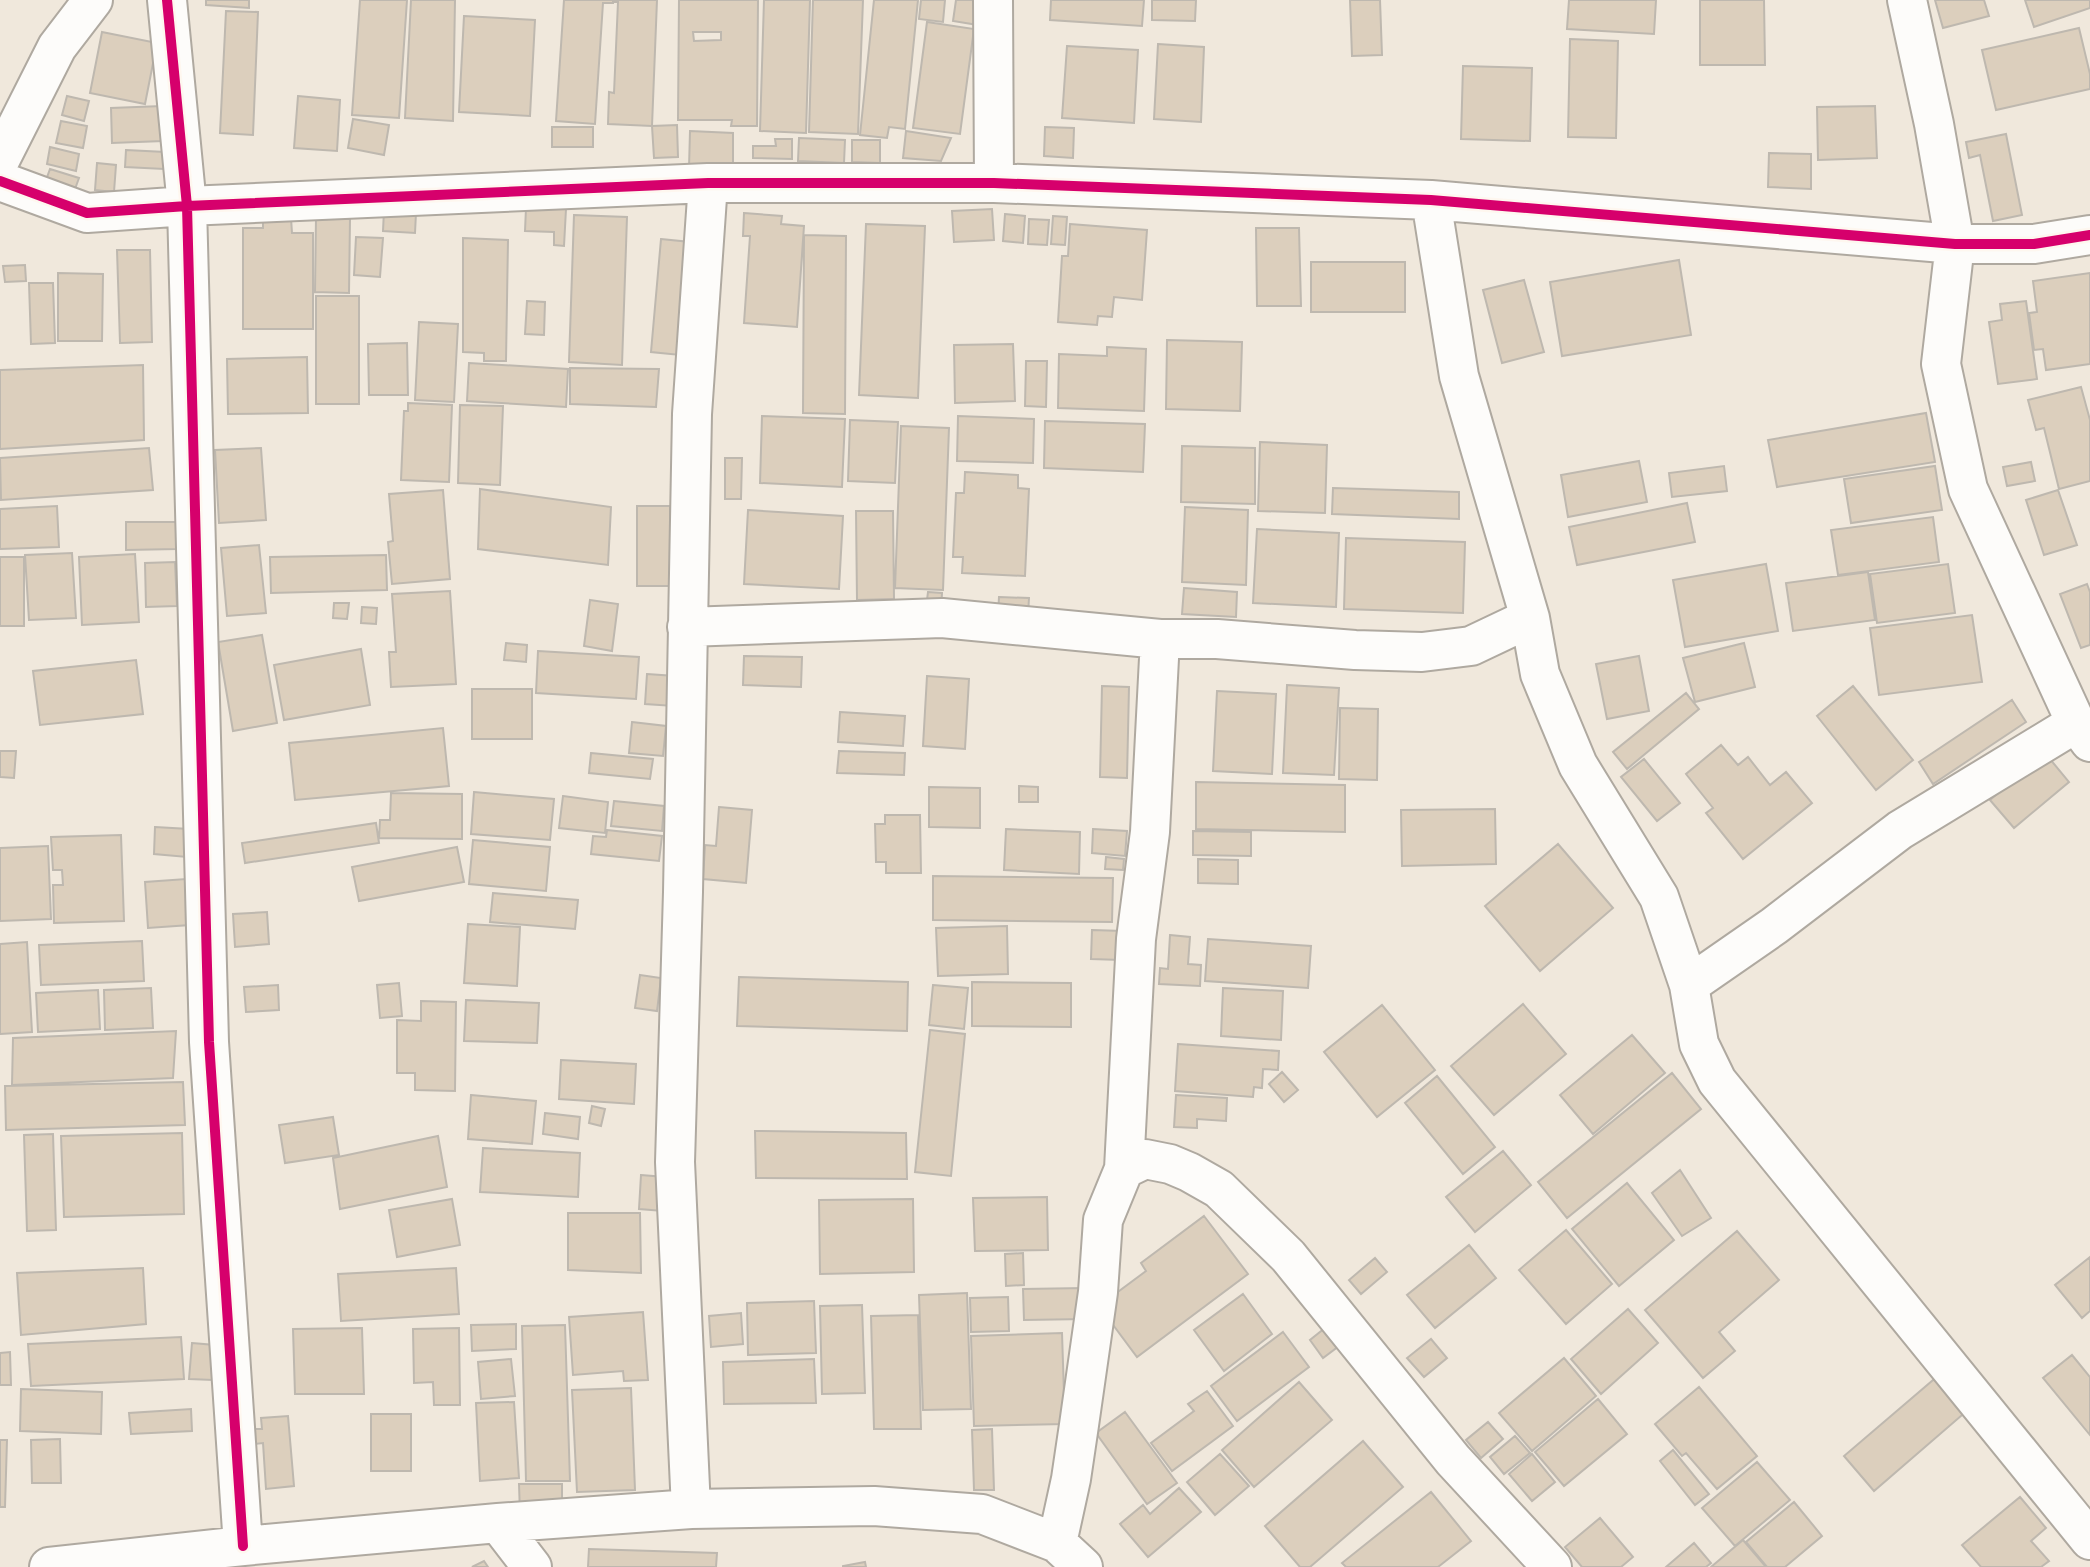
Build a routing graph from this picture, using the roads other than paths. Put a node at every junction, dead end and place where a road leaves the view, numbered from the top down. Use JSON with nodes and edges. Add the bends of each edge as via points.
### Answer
{"nodes":[{"id":1,"x":93,"y":0,"type":"edge"},
{"id":2,"x":167,"y":0,"type":"edge"},
{"id":3,"x":993,"y":0,"type":"edge"},
{"id":4,"x":1907,"y":0,"type":"edge"},
{"id":5,"x":0,"y":160,"type":"edge"},
{"id":6,"x":0,"y":181,"type":"edge"},
{"id":7,"x":708,"y":183,"type":"junction"},
{"id":8,"x":994,"y":183,"type":"junction"},
{"id":9,"x":1431,"y":200,"type":"junction"},
{"id":10,"x":187,"y":206,"type":"junction"},
{"id":11,"x":2090,"y":235,"type":"edge"},
{"id":12,"x":1955,"y":244,"type":"junction"},
{"id":13,"x":1530,"y":618,"type":"junction"},
{"id":14,"x":687,"y":627,"type":"junction"},
{"id":15,"x":1160,"y":639,"type":"junction"},
{"id":16,"x":2083,"y":732,"type":"edge"},
{"id":17,"x":1689,"y":985,"type":"junction"},
{"id":18,"x":1124,"y":1169,"type":"junction"},
{"id":19,"x":691,"y":1509,"type":"junction"},
{"id":20,"x":498,"y":1523,"type":"junction"},
{"id":21,"x":2090,"y":1540,"type":"edge"},
{"id":22,"x":243,"y":1546,"type":"junction"},
{"id":23,"x":1070,"y":1555,"type":"edge"},
{"id":24,"x":49,"y":1567,"type":"edge"},
{"id":25,"x":531,"y":1567,"type":"edge"},
{"id":26,"x":1552,"y":1567,"type":"edge"}],
"edges":[{"from":1,"to":5,"type":"street","via":[[57,47]]},
{"from":2,"to":10,"type":"street"},
{"from":3,"to":8,"type":"street"},
{"from":4,"to":12,"type":"street"},
{"from":6,"to":10,"type":"street","via":[[86,213]]},
{"from":7,"to":8,"type":"street"},
{"from":7,"to":10,"type":"street"},
{"from":7,"to":14,"type":"street","via":[[692,414]]},
{"from":8,"to":9,"type":"street"},
{"from":9,"to":12,"type":"street"},
{"from":9,"to":13,"type":"street","via":[[1459,376]]},
{"from":10,"to":22,"type":"street","via":[[209,1042]]},
{"from":11,"to":12,"type":"street","via":[[2034,244]]},
{"from":12,"to":16,"type":"street","via":[[1941,364],[1968,489]]},
{"from":13,"to":15,"type":"street","via":[[1471,646],[1422,652]]},
{"from":13,"to":17,"type":"street","via":[[1540,674],[1578,765],[1659,897]]},
{"from":14,"to":15,"type":"street","via":[[942,618]]},
{"from":14,"to":19,"type":"street","via":[[675,1162]]},
{"from":15,"to":18,"type":"street","via":[[1150,832],[1136,939]]},
{"from":16,"to":17,"type":"street","via":[[1900,830]]},
{"from":17,"to":21,"type":"street","via":[[1699,1044],[1717,1081]]},
{"from":18,"to":23,"type":"street","via":[[1103,1220],[1098,1292],[1071,1479]]},
{"from":18,"to":26,"type":"street","via":[[1145,1159],[1170,1164],[1219,1189],[1288,1256],[1453,1460]]},
{"from":19,"to":20,"type":"street"},
{"from":19,"to":23,"type":"street","via":[[874,1506],[982,1514]]},
{"from":20,"to":22,"type":"street"},
{"from":20,"to":25,"type":"street"},
{"from":22,"to":24,"type":"street"}]}
